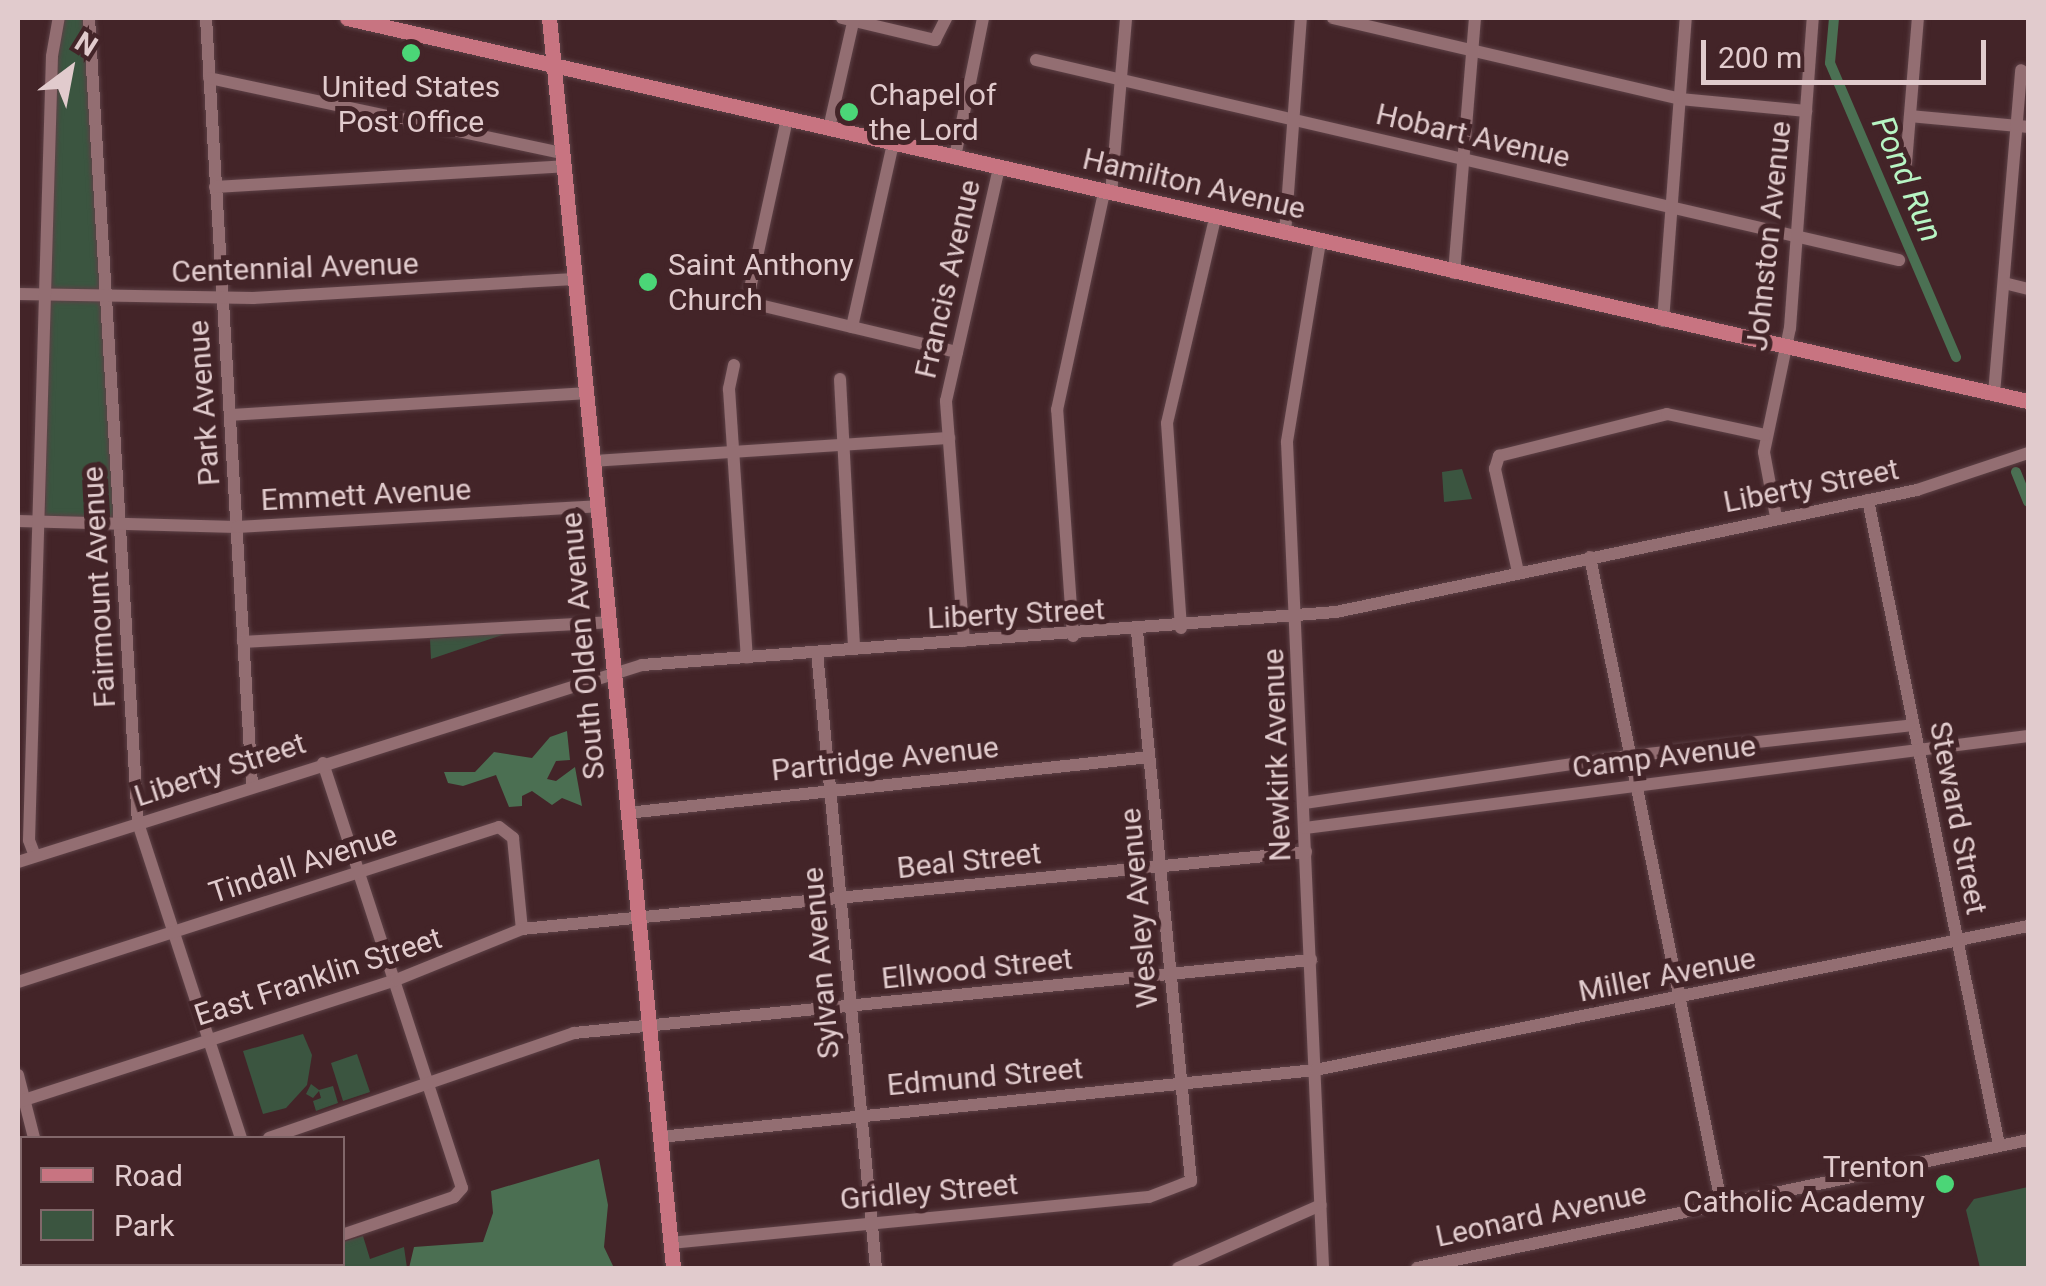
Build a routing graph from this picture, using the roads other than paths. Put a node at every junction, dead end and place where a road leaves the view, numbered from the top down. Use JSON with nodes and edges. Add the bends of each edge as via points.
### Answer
{"nodes":[{"id":1,"x":59,"y":18,"type":"edge"},
{"id":2,"x":89,"y":18,"type":"edge"},
{"id":3,"x":206,"y":18,"type":"edge"},
{"id":4,"x":347,"y":18,"type":"edge"},
{"id":5,"x":549,"y":18,"type":"edge"},
{"id":6,"x":850,"y":18,"type":"edge"},
{"id":7,"x":946,"y":18,"type":"edge"},
{"id":8,"x":983,"y":18,"type":"edge"},
{"id":9,"x":1126,"y":18,"type":"edge"},
{"id":10,"x":1302,"y":18,"type":"edge"},
{"id":11,"x":1333,"y":18,"type":"edge"},
{"id":12,"x":1475,"y":18,"type":"edge"},
{"id":13,"x":1686,"y":18,"type":"edge"},
{"id":14,"x":1813,"y":18,"type":"edge"},
{"id":15,"x":1918,"y":18,"type":"edge"},
{"id":16,"x":412,"y":25,"type":"edge"},
{"id":17,"x":1472,"y":50,"type":"junction"},
{"id":18,"x":1036,"y":60,"type":"dead end"},
{"id":19,"x":554,"y":66,"type":"junction"},
{"id":20,"x":2021,"y":70,"type":"dead end"},
{"id":21,"x":209,"y":78,"type":"junction"},
{"id":22,"x":1121,"y":79,"type":"junction"},
{"id":23,"x":1680,"y":99,"type":"junction"},
{"id":24,"x":1806,"y":111,"type":"junction"},
{"id":25,"x":1910,"y":116,"type":"junction"},
{"id":26,"x":787,"y":119,"type":"junction"},
{"id":27,"x":1294,"y":120,"type":"junction"},
{"id":28,"x":2022,"y":126,"type":"edge"},
{"id":29,"x":828,"y":128,"type":"junction"},
{"id":30,"x":894,"y":143,"type":"junction"},
{"id":31,"x":524,"y":148,"type":"junction"},
{"id":32,"x":956,"y":157,"type":"junction"},
{"id":33,"x":1463,"y":159,"type":"junction"},
{"id":34,"x":563,"y":160,"type":"junction"},
{"id":35,"x":1906,"y":163,"type":"dead end"},
{"id":36,"x":1000,"y":168,"type":"junction"},
{"id":37,"x":517,"y":169,"type":"junction"},
{"id":38,"x":215,"y":187,"type":"junction"},
{"id":39,"x":1108,"y":193,"type":"junction"},
{"id":40,"x":1672,"y":208,"type":"junction"},
{"id":41,"x":1215,"y":218,"type":"junction"},
{"id":42,"x":1285,"y":234,"type":"junction"},
{"id":43,"x":1797,"y":236,"type":"junction"},
{"id":44,"x":1320,"y":242,"type":"junction"},
{"id":45,"x":1898,"y":260,"type":"dead end"},
{"id":46,"x":1454,"y":273,"type":"junction"},
{"id":47,"x":574,"y":279,"type":"junction"},
{"id":48,"x":2004,"y":283,"type":"junction"},
{"id":49,"x":2028,"y":289,"type":"edge"},
{"id":50,"x":18,"y":294,"type":"edge"},
{"id":51,"x":45,"y":295,"type":"junction"},
{"id":52,"x":106,"y":296,"type":"junction"},
{"id":53,"x":222,"y":299,"type":"junction"},
{"id":54,"x":1663,"y":321,"type":"junction"},
{"id":55,"x":852,"y":327,"type":"junction"},
{"id":56,"x":1787,"y":346,"type":"junction"},
{"id":57,"x":957,"y":352,"type":"junction"},
{"id":58,"x":734,"y":365,"type":"dead end"},
{"id":59,"x":840,"y":379,"type":"dead end"},
{"id":60,"x":586,"y":393,"type":"junction"},
{"id":61,"x":1994,"y":394,"type":"junction"},
{"id":62,"x":2028,"y":400,"type":"edge"},
{"id":63,"x":230,"y":415,"type":"junction"},
{"id":64,"x":1765,"y":435,"type":"junction"},
{"id":65,"x":949,"y":438,"type":"junction"},
{"id":66,"x":840,"y":445,"type":"junction"},
{"id":67,"x":733,"y":452,"type":"junction"},
{"id":68,"x":2028,"y":452,"type":"edge"},
{"id":69,"x":593,"y":461,"type":"junction"},
{"id":70,"x":1868,"y":500,"type":"junction"},
{"id":71,"x":597,"y":506,"type":"junction"},
{"id":72,"x":1776,"y":517,"type":"junction"},
{"id":73,"x":18,"y":521,"type":"edge"},
{"id":74,"x":40,"y":522,"type":"junction"},
{"id":75,"x":121,"y":524,"type":"junction"},
{"id":76,"x":237,"y":527,"type":"junction"},
{"id":77,"x":1590,"y":558,"type":"junction"},
{"id":78,"x":1518,"y":572,"type":"junction"},
{"id":79,"x":1296,"y":618,"type":"junction"},
{"id":80,"x":607,"y":622,"type":"junction"},
{"id":81,"x":1181,"y":628,"type":"junction"},
{"id":82,"x":1137,"y":631,"type":"junction"},
{"id":83,"x":1073,"y":636,"type":"junction"},
{"id":84,"x":964,"y":641,"type":"junction"},
{"id":85,"x":244,"y":642,"type":"junction"},
{"id":86,"x":854,"y":649,"type":"junction"},
{"id":87,"x":817,"y":652,"type":"junction"},
{"id":88,"x":748,"y":657,"type":"junction"},
{"id":89,"x":612,"y":672,"type":"junction"},
{"id":90,"x":1914,"y":725,"type":"junction"},
{"id":91,"x":2028,"y":736,"type":"edge"},
{"id":92,"x":1918,"y":750,"type":"junction"},
{"id":93,"x":1629,"y":756,"type":"junction"},
{"id":94,"x":1149,"y":757,"type":"junction"},
{"id":95,"x":323,"y":763,"type":"junction"},
{"id":96,"x":252,"y":786,"type":"junction"},
{"id":97,"x":1636,"y":786,"type":"junction"},
{"id":98,"x":830,"y":790,"type":"junction"},
{"id":99,"x":1305,"y":803,"type":"junction"},
{"id":100,"x":626,"y":813,"type":"junction"},
{"id":101,"x":138,"y":823,"type":"junction"},
{"id":102,"x":1305,"y":828,"type":"junction"},
{"id":103,"x":1306,"y":852,"type":"junction"},
{"id":104,"x":35,"y":856,"type":"junction"},
{"id":105,"x":18,"y":862,"type":"edge"},
{"id":106,"x":1162,"y":866,"type":"junction"},
{"id":107,"x":360,"y":872,"type":"junction"},
{"id":108,"x":840,"y":899,"type":"junction"},
{"id":109,"x":637,"y":918,"type":"junction"},
{"id":110,"x":2028,"y":926,"type":"edge"},
{"id":111,"x":522,"y":929,"type":"junction"},
{"id":112,"x":174,"y":932,"type":"junction"},
{"id":113,"x":1957,"y":941,"type":"junction"},
{"id":114,"x":1310,"y":960,"type":"junction"},
{"id":115,"x":1170,"y":974,"type":"junction"},
{"id":116,"x":396,"y":980,"type":"junction"},
{"id":117,"x":18,"y":982,"type":"edge"},
{"id":118,"x":1679,"y":998,"type":"junction"},
{"id":119,"x":850,"y":1008,"type":"junction"},
{"id":120,"x":649,"y":1027,"type":"junction"},
{"id":121,"x":208,"y":1040,"type":"junction"},
{"id":122,"x":1316,"y":1070,"type":"junction"},
{"id":123,"x":18,"y":1075,"type":"edge"},
{"id":124,"x":1181,"y":1084,"type":"junction"},
{"id":125,"x":430,"y":1087,"type":"junction"},
{"id":126,"x":21,"y":1101,"type":"edge"},
{"id":127,"x":861,"y":1114,"type":"junction"},
{"id":128,"x":33,"y":1136,"type":"edge"},
{"id":129,"x":240,"y":1136,"type":"edge"},
{"id":130,"x":275,"y":1136,"type":"edge"},
{"id":131,"x":660,"y":1136,"type":"junction"},
{"id":132,"x":2028,"y":1140,"type":"edge"},
{"id":133,"x":1999,"y":1145,"type":"junction"},
{"id":134,"x":1190,"y":1181,"type":"joint"},
{"id":135,"x":1721,"y":1202,"type":"junction"},
{"id":136,"x":1321,"y":1206,"type":"junction"},
{"id":137,"x":870,"y":1222,"type":"junction"},
{"id":138,"x":345,"y":1234,"type":"edge"},
{"id":139,"x":670,"y":1242,"type":"junction"},
{"id":140,"x":673,"y":1268,"type":"edge"},
{"id":141,"x":876,"y":1268,"type":"edge"},
{"id":142,"x":1178,"y":1268,"type":"edge"},
{"id":143,"x":1324,"y":1268,"type":"edge"},
{"id":144,"x":1417,"y":1268,"type":"edge"}],
"edges":[{"from":1,"to":51,"type":"street","via":[[52,56]]},
{"from":2,"to":52,"type":"street","name":"Fairmount Avenue"},
{"from":3,"to":21,"type":"street","name":"Park Avenue"},
{"from":4,"to":16,"type":"main road","name":"Hamilton Avenue"},
{"from":5,"to":19,"type":"main road","name":"South Olden Avenue"},
{"from":6,"to":7,"type":"street","via":[[935,40]]},
{"from":6,"to":29,"type":"street"},
{"from":8,"to":32,"type":"street"},
{"from":9,"to":22,"type":"street"},
{"from":10,"to":27,"type":"street"},
{"from":11,"to":17,"type":"street"},
{"from":12,"to":17,"type":"street"},
{"from":13,"to":23,"type":"street"},
{"from":14,"to":24,"type":"street","name":"Johnston Avenue"},
{"from":15,"to":25,"type":"street"},
{"from":16,"to":19,"type":"main road","name":"Hamilton Avenue"},
{"from":17,"to":23,"type":"street"},
{"from":17,"to":33,"type":"street"},
{"from":18,"to":22,"type":"street","name":"Hobart Avenue"},
{"from":19,"to":26,"type":"main road","name":"Hamilton Avenue"},
{"from":19,"to":34,"type":"main road","name":"South Olden Avenue"},
{"from":20,"to":28,"type":"street"},
{"from":21,"to":31,"type":"street"},
{"from":21,"to":38,"type":"street","name":"Park Avenue"},
{"from":22,"to":27,"type":"street","name":"Hobart Avenue"},
{"from":22,"to":39,"type":"street"},
{"from":23,"to":24,"type":"street"},
{"from":23,"to":40,"type":"street"},
{"from":24,"to":43,"type":"street","name":"Johnston Avenue"},
{"from":25,"to":28,"type":"street"},
{"from":25,"to":35,"type":"street"},
{"from":26,"to":29,"type":"main road","name":"Hamilton Avenue"},
{"from":26,"to":55,"type":"street","via":[[747,302]]},
{"from":27,"to":33,"type":"street","name":"Hobart Avenue"},
{"from":27,"to":42,"type":"street"},
{"from":28,"to":48,"type":"street"},
{"from":29,"to":30,"type":"main road","name":"Hamilton Avenue"},
{"from":30,"to":32,"type":"main road","name":"Hamilton Avenue"},
{"from":30,"to":55,"type":"street"},
{"from":31,"to":34,"type":"street"},
{"from":31,"to":37,"type":"street"},
{"from":32,"to":36,"type":"main road","name":"Hamilton Avenue"},
{"from":33,"to":40,"type":"street","name":"Hobart Avenue"},
{"from":33,"to":46,"type":"street"},
{"from":34,"to":37,"type":"street"},
{"from":34,"to":47,"type":"main road","name":"South Olden Avenue"},
{"from":36,"to":39,"type":"main road","name":"Hamilton Avenue"},
{"from":36,"to":57,"type":"street","name":"Francis Avenue"},
{"from":37,"to":38,"type":"street"},
{"from":38,"to":53,"type":"street","name":"Park Avenue"},
{"from":39,"to":41,"type":"main road","name":"Hamilton Avenue"},
{"from":39,"to":83,"type":"street","via":[[1057,410]]},
{"from":40,"to":43,"type":"street","name":"Hobart Avenue"},
{"from":40,"to":54,"type":"street"},
{"from":41,"to":42,"type":"main road","name":"Hamilton Avenue"},
{"from":41,"to":81,"type":"street","via":[[1167,422]]},
{"from":42,"to":44,"type":"main road","name":"Hamilton Avenue"},
{"from":43,"to":45,"type":"street","name":"Hobart Avenue"},
{"from":43,"to":56,"type":"street","name":"Johnston Avenue"},
{"from":44,"to":46,"type":"main road","name":"Hamilton Avenue"},
{"from":44,"to":79,"type":"street","name":"Newkirk Avenue","via":[[1287,442]]},
{"from":46,"to":54,"type":"main road","name":"Hamilton Avenue"},
{"from":47,"to":53,"type":"street","name":"Centennial Avenue"},
{"from":47,"to":60,"type":"main road","name":"South Olden Avenue"},
{"from":48,"to":49,"type":"street"},
{"from":48,"to":61,"type":"street"},
{"from":50,"to":51,"type":"street","name":"Centennial Avenue"},
{"from":51,"to":52,"type":"street","name":"Centennial Avenue"},
{"from":51,"to":74,"type":"street"},
{"from":52,"to":53,"type":"street","name":"Centennial Avenue"},
{"from":52,"to":75,"type":"street","name":"Fairmount Avenue"},
{"from":53,"to":63,"type":"street","name":"Park Avenue"},
{"from":54,"to":56,"type":"main road","name":"Hamilton Avenue"},
{"from":55,"to":57,"type":"street"},
{"from":56,"to":61,"type":"main road","name":"Hamilton Avenue"},
{"from":56,"to":64,"type":"street","name":"Johnston Avenue"},
{"from":57,"to":65,"type":"street","name":"Francis Avenue","via":[[946,402]]},
{"from":58,"to":67,"type":"street"},
{"from":59,"to":66,"type":"street"},
{"from":60,"to":63,"type":"street"},
{"from":60,"to":69,"type":"main road","name":"South Olden Avenue"},
{"from":61,"to":62,"type":"main road","name":"Hamilton Avenue"},
{"from":63,"to":76,"type":"street","name":"Park Avenue"},
{"from":64,"to":72,"type":"street","name":"Johnston Avenue"},
{"from":64,"to":78,"type":"street","via":[[1667,414],[1495,461]]},
{"from":65,"to":66,"type":"street"},
{"from":65,"to":84,"type":"street","name":"Francis Avenue"},
{"from":66,"to":67,"type":"street"},
{"from":66,"to":86,"type":"street"},
{"from":67,"to":69,"type":"street"},
{"from":67,"to":88,"type":"street"},
{"from":68,"to":70,"type":"street","name":"Liberty Street"},
{"from":69,"to":71,"type":"main road","name":"South Olden Avenue"},
{"from":70,"to":72,"type":"street","name":"Liberty Street"},
{"from":70,"to":90,"type":"street","name":"Steward Street"},
{"from":71,"to":76,"type":"street","name":"Emmett Avenue"},
{"from":71,"to":80,"type":"main road","name":"South Olden Avenue"},
{"from":72,"to":77,"type":"street","name":"Liberty Street"},
{"from":73,"to":74,"type":"street","name":"Emmett Avenue"},
{"from":74,"to":75,"type":"street","name":"Emmett Avenue"},
{"from":74,"to":104,"type":"street","via":[[29,840]]},
{"from":75,"to":76,"type":"street","name":"Emmett Avenue"},
{"from":75,"to":101,"type":"street","name":"Fairmount Avenue"},
{"from":76,"to":85,"type":"street","name":"Park Avenue"},
{"from":77,"to":78,"type":"street","name":"Liberty Street"},
{"from":77,"to":93,"type":"street"},
{"from":78,"to":79,"type":"street","name":"Liberty Street"},
{"from":79,"to":81,"type":"street","name":"Liberty Street"},
{"from":79,"to":99,"type":"street","name":"Newkirk Avenue"},
{"from":80,"to":85,"type":"street"},
{"from":80,"to":89,"type":"main road","name":"South Olden Avenue"},
{"from":81,"to":82,"type":"street","name":"Liberty Street"},
{"from":82,"to":83,"type":"street","name":"Liberty Street"},
{"from":82,"to":94,"type":"street","name":"Wesley Avenue"},
{"from":83,"to":84,"type":"street","name":"Liberty Street"},
{"from":84,"to":86,"type":"street","name":"Liberty Street"},
{"from":85,"to":96,"type":"street","name":"Park Avenue"},
{"from":86,"to":87,"type":"street","name":"Liberty Street"},
{"from":87,"to":88,"type":"street","name":"Liberty Street"},
{"from":87,"to":98,"type":"street","name":"Sylvan Avenue"},
{"from":88,"to":89,"type":"street","name":"Liberty Street"},
{"from":89,"to":95,"type":"street","name":"Liberty Street"},
{"from":89,"to":100,"type":"main road","name":"South Olden Avenue"},
{"from":90,"to":92,"type":"street","name":"Steward Street"},
{"from":90,"to":93,"type":"street","name":"Camp Avenue"},
{"from":91,"to":92,"type":"street","name":"Camp Avenue"},
{"from":92,"to":97,"type":"street","name":"Camp Avenue"},
{"from":92,"to":113,"type":"street","name":"Steward Street"},
{"from":93,"to":97,"type":"street"},
{"from":93,"to":99,"type":"street","name":"Camp Avenue"},
{"from":94,"to":98,"type":"street","name":"Partridge Avenue"},
{"from":94,"to":106,"type":"street","name":"Wesley Avenue"},
{"from":95,"to":96,"type":"street","name":"Liberty Street"},
{"from":95,"to":107,"type":"street"},
{"from":96,"to":101,"type":"street","name":"Liberty Street"},
{"from":97,"to":102,"type":"street","name":"Camp Avenue"},
{"from":97,"to":118,"type":"street"},
{"from":98,"to":100,"type":"street","name":"Partridge Avenue"},
{"from":98,"to":108,"type":"street","name":"Sylvan Avenue"},
{"from":99,"to":102,"type":"street","name":"Newkirk Avenue"},
{"from":100,"to":109,"type":"main road","name":"South Olden Avenue"},
{"from":101,"to":104,"type":"street","name":"Liberty Street"},
{"from":101,"to":112,"type":"street","name":"Fairmount Avenue"},
{"from":102,"to":103,"type":"street","name":"Newkirk Avenue"},
{"from":103,"to":106,"type":"street","name":"Beal Street"},
{"from":103,"to":114,"type":"street","name":"Newkirk Avenue"},
{"from":104,"to":105,"type":"street","name":"Liberty Street"},
{"from":106,"to":108,"type":"street","name":"Beal Street"},
{"from":106,"to":115,"type":"street","name":"Wesley Avenue"},
{"from":107,"to":111,"type":"street","name":"Tindall Avenue","via":[[507,829]]},
{"from":107,"to":112,"type":"street","name":"Tindall Avenue"},
{"from":107,"to":116,"type":"street"},
{"from":108,"to":109,"type":"street","name":"Beal Street"},
{"from":108,"to":119,"type":"street","name":"Sylvan Avenue"},
{"from":109,"to":111,"type":"street","name":"East Franklin Street"},
{"from":109,"to":120,"type":"main road","name":"South Olden Avenue"},
{"from":110,"to":113,"type":"street","name":"Miller Avenue"},
{"from":111,"to":116,"type":"street","name":"East Franklin Street"},
{"from":112,"to":117,"type":"street","name":"Tindall Avenue"},
{"from":112,"to":121,"type":"street","name":"Fairmount Avenue"},
{"from":113,"to":118,"type":"street","name":"Miller Avenue"},
{"from":113,"to":133,"type":"street","name":"Steward Street"},
{"from":114,"to":115,"type":"street","name":"Ellwood Street"},
{"from":114,"to":122,"type":"street","name":"Newkirk Avenue"},
{"from":115,"to":119,"type":"street","name":"Ellwood Street"},
{"from":115,"to":124,"type":"street","name":"Wesley Avenue"},
{"from":116,"to":121,"type":"street","name":"East Franklin Street"},
{"from":116,"to":125,"type":"street"},
{"from":118,"to":122,"type":"street","name":"Miller Avenue"},
{"from":118,"to":135,"type":"street"},
{"from":119,"to":120,"type":"street","name":"Ellwood Street"},
{"from":119,"to":127,"type":"street","name":"Sylvan Avenue"},
{"from":120,"to":125,"type":"street","name":"Ellwood Street","via":[[556,1036]]},
{"from":120,"to":131,"type":"main road","name":"South Olden Avenue"},
{"from":121,"to":126,"type":"street","name":"East Franklin Street"},
{"from":121,"to":129,"type":"street","name":"Fairmount Avenue"},
{"from":122,"to":124,"type":"street","name":"Edmund Street"},
{"from":122,"to":136,"type":"street","name":"Newkirk Avenue"},
{"from":123,"to":126,"type":"street"},
{"from":124,"to":127,"type":"street","name":"Edmund Street"},
{"from":124,"to":134,"type":"street","name":"Wesley Avenue"},
{"from":125,"to":130,"type":"street","name":"Ellwood Street"},
{"from":125,"to":138,"type":"street","via":[[461,1192]]},
{"from":126,"to":128,"type":"street"},
{"from":127,"to":131,"type":"street","name":"Edmund Street"},
{"from":127,"to":137,"type":"street","name":"Sylvan Avenue"},
{"from":131,"to":139,"type":"main road","name":"South Olden Avenue"},
{"from":132,"to":133,"type":"street","name":"Leonard Avenue"},
{"from":133,"to":135,"type":"street","name":"Leonard Avenue"},
{"from":134,"to":137,"type":"street","name":"Gridley Street","via":[[1148,1196]]},
{"from":135,"to":144,"type":"street","name":"Leonard Avenue"},
{"from":136,"to":142,"type":"street"},
{"from":136,"to":143,"type":"street","name":"Newkirk Avenue"},
{"from":137,"to":139,"type":"street","name":"Gridley Street"},
{"from":137,"to":141,"type":"street","name":"Sylvan Avenue"},
{"from":139,"to":140,"type":"main road","name":"South Olden Avenue"}]}
